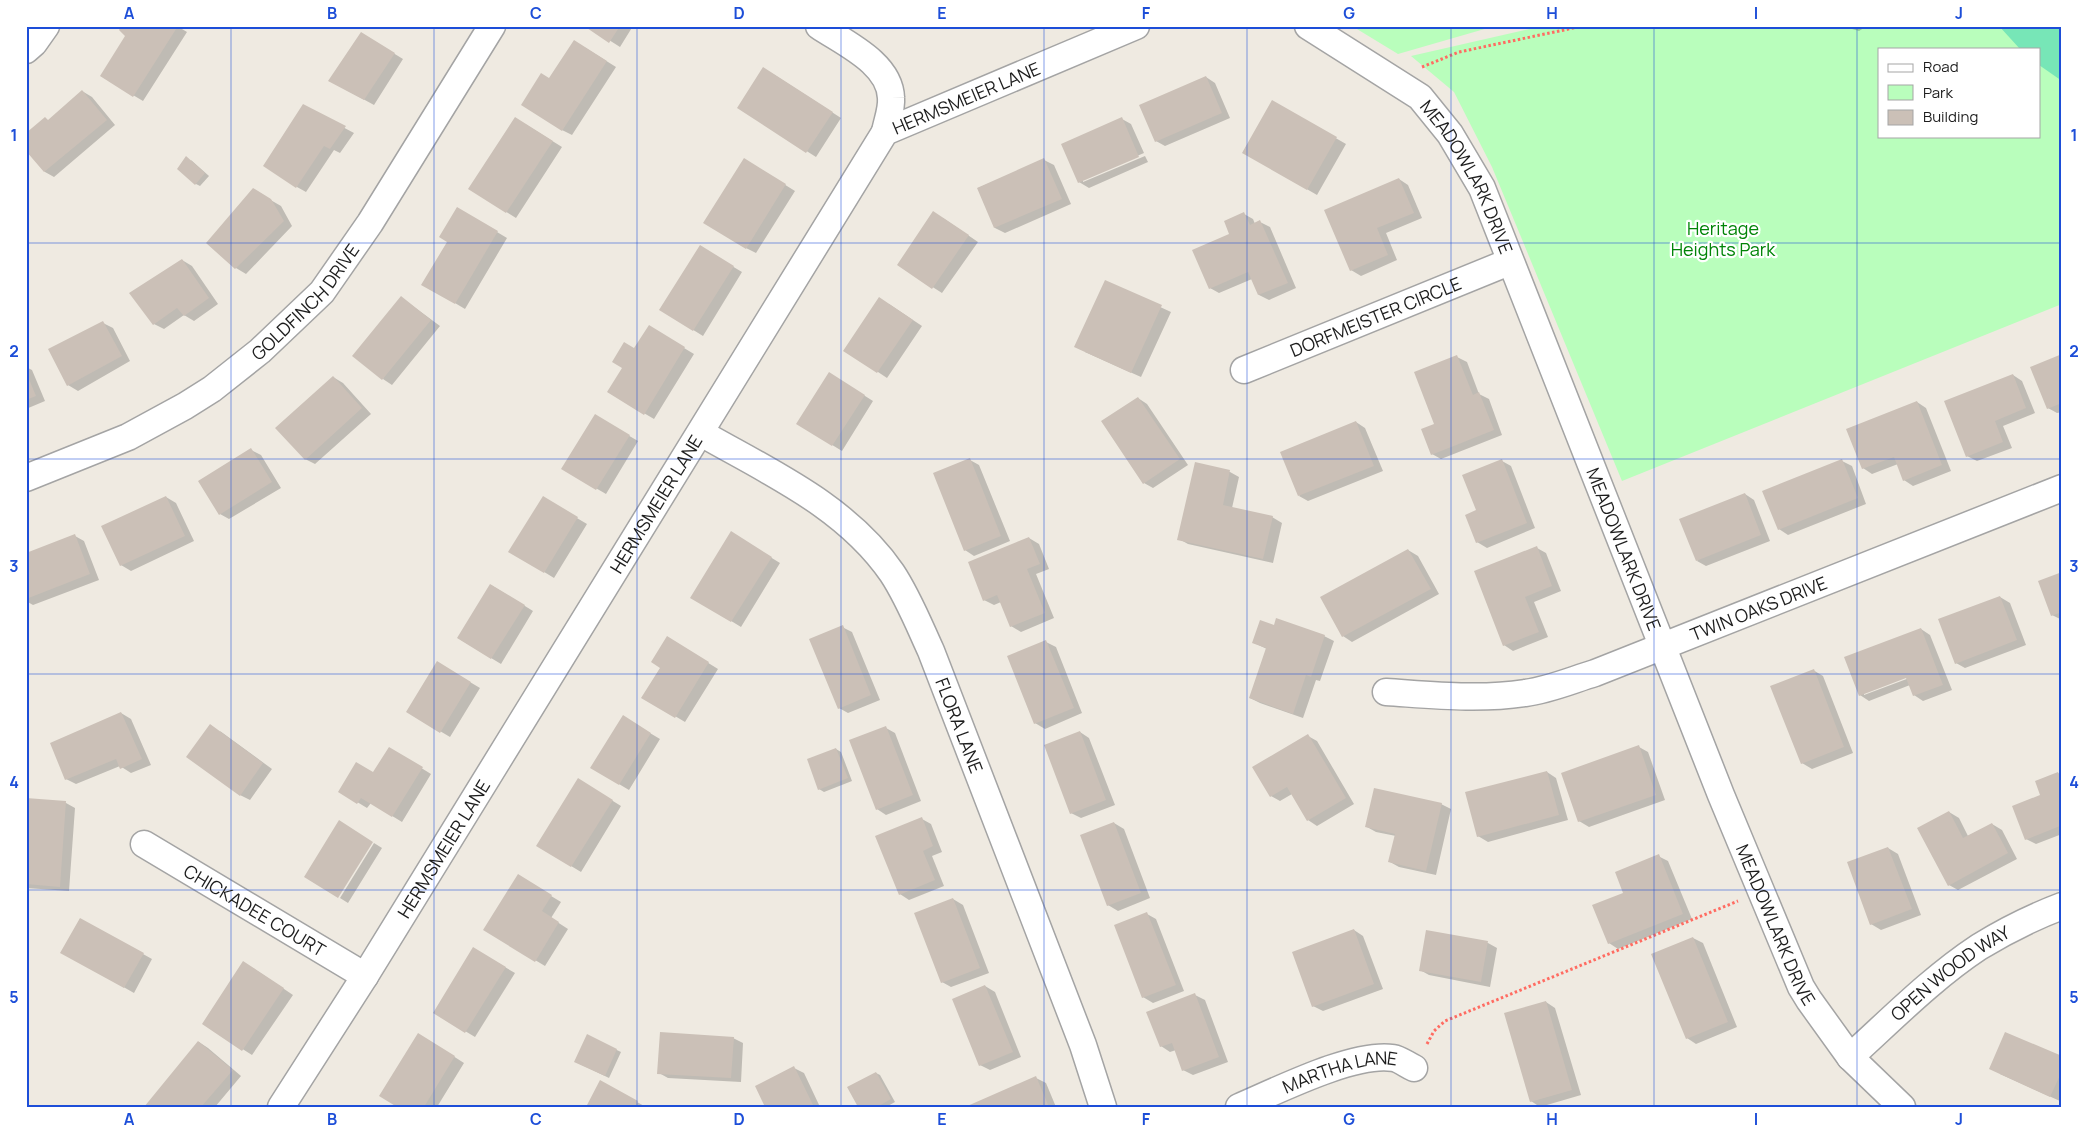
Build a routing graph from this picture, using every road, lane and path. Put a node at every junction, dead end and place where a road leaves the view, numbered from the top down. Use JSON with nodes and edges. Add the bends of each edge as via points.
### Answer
{"nodes":[{"id":1,"x":46,"y":26,"type":"edge"},
{"id":2,"x":492,"y":26,"type":"edge"},
{"id":3,"x":819,"y":26,"type":"edge"},
{"id":4,"x":1136,"y":26,"type":"edge"},
{"id":5,"x":1308,"y":26,"type":"edge"},
{"id":6,"x":1583,"y":26,"type":"edge"},
{"id":7,"x":26,"y":50,"type":"edge"},
{"id":8,"x":1391,"y":79,"type":"junction"},
{"id":9,"x":884,"y":132,"type":"junction"},
{"id":10,"x":1509,"y":262,"type":"junction"},
{"id":11,"x":1244,"y":370,"type":"dead end"},
{"id":12,"x":700,"y":433,"type":"junction"},
{"id":13,"x":26,"y":478,"type":"edge"},
{"id":14,"x":2062,"y":488,"type":"edge"},
{"id":15,"x":1662,"y":646,"type":"junction"},
{"id":16,"x":1386,"y":692,"type":"dead end"},
{"id":17,"x":144,"y":844,"type":"dead end"},
{"id":18,"x":1761,"y":892,"type":"junction"},
{"id":19,"x":2062,"y":906,"type":"edge"},
{"id":20,"x":365,"y":976,"type":"junction"},
{"id":21,"x":1850,"y":1057,"type":"junction"},
{"id":22,"x":1414,"y":1068,"type":"joint"},
{"id":23,"x":281,"y":1107,"type":"edge"},
{"id":24,"x":1103,"y":1107,"type":"edge"},
{"id":25,"x":1239,"y":1107,"type":"edge"},
{"id":26,"x":1902,"y":1107,"type":"edge"}],
"edges":[{"from":1,"to":7,"type":"street"},
{"from":2,"to":13,"type":"street","name":"GOLDFINCH DRIVE","via":[[370,223],[322,292],[260,351],[185,406],[128,437]]},
{"from":3,"to":9,"type":"street","via":[[866,57],[883,73],[891,96]]},
{"from":4,"to":9,"type":"street","name":"HERMSMEIER LANE"},
{"from":5,"to":8,"type":"street","name":"MEADOWLARK DRIVE"},
{"from":6,"to":8,"type":"path","via":[[1459,52]]},
{"from":8,"to":10,"type":"street","name":"MEADOWLARK DRIVE","via":[[1420,97],[1450,134],[1482,188]]},
{"from":9,"to":12,"type":"street","name":"HERMSMEIER LANE"},
{"from":10,"to":11,"type":"street","name":"DORFMEISTER CIRCLE"},
{"from":10,"to":15,"type":"street","name":"MEADOWLARK DRIVE"},
{"from":12,"to":20,"type":"street","name":"HERMSMEIER LANE"},
{"from":12,"to":24,"type":"street","name":"FLORA LANE","via":[[819,501],[843,519],[893,574],[931,651],[1083,1044]]},
{"from":14,"to":15,"type":"street","name":"TWIN OAKS DRIVE"},
{"from":15,"to":16,"type":"street","name":"TWIN OAKS DRIVE","via":[[1595,673],[1526,693],[1488,698]]},
{"from":15,"to":18,"type":"street","name":"MEADOWLARK DRIVE"},
{"from":17,"to":20,"type":"street","name":"CHICKADEE COURT"},
{"from":18,"to":21,"type":"street","name":"MEADOWLARK DRIVE","via":[[1801,987]]},
{"from":18,"to":22,"type":"path","via":[[1445,1021],[1434,1031]]},
{"from":19,"to":21,"type":"street","name":"OPEN WOOD WAY","via":[[2012,928],[1978,948]]},
{"from":20,"to":23,"type":"street","name":"HERMSMEIER LANE"},
{"from":21,"to":26,"type":"street","name":"MEADOWLARK DRIVE"},
{"from":22,"to":25,"type":"street","name":"MARTHA LANE","via":[[1395,1058],[1377,1057],[1342,1064]]}]}
